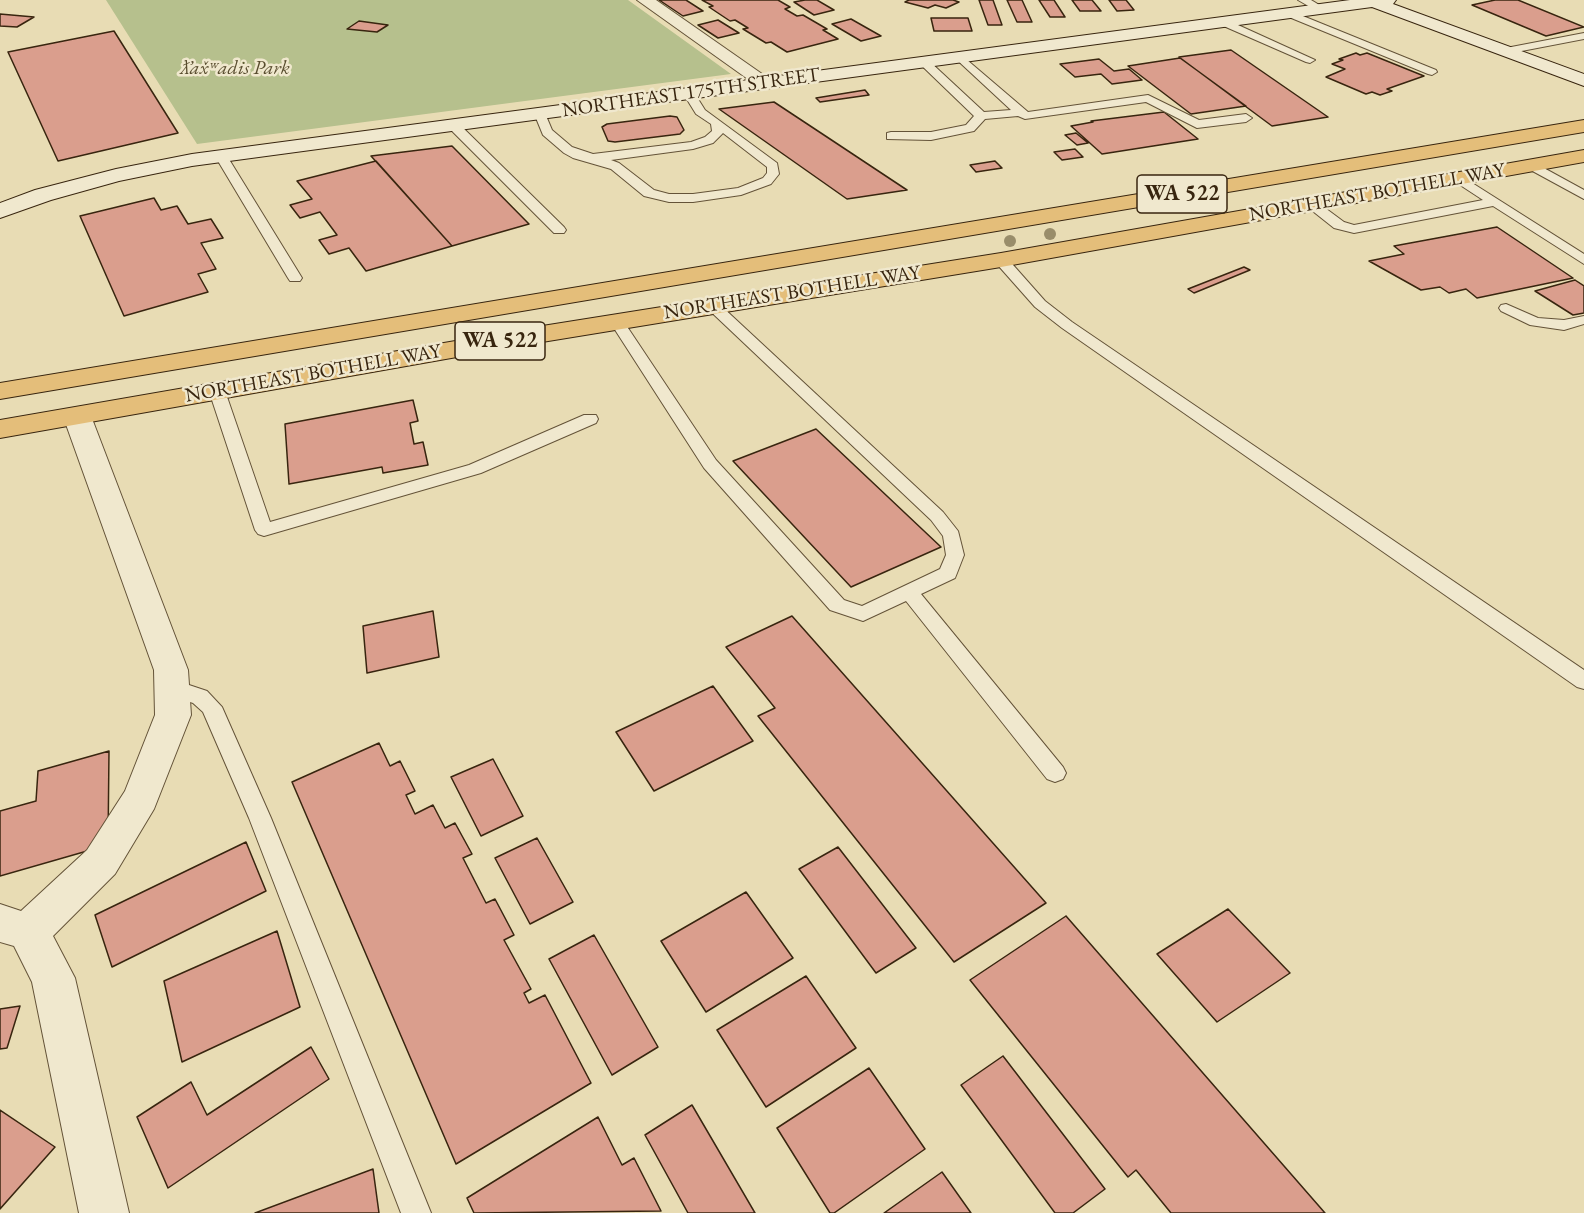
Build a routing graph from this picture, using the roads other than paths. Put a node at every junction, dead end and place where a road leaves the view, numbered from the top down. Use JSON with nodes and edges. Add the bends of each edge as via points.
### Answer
{"nodes":[{"id":1,"x":645,"y":0,"type":"edge"},
{"id":2,"x":1303,"y":0,"type":"edge"},
{"id":3,"x":1380,"y":1,"type":"edge"},
{"id":4,"x":1320,"y":9,"type":"junction"},
{"id":5,"x":1288,"y":13,"type":"junction"},
{"id":6,"x":1223,"y":22,"type":"junction"},
{"id":7,"x":1584,"y":36,"type":"edge"},
{"id":8,"x":1506,"y":51,"type":"junction"},
{"id":9,"x":960,"y":57,"type":"junction"},
{"id":10,"x":1310,"y":60,"type":"dead end"},
{"id":11,"x":924,"y":62,"type":"junction"},
{"id":12,"x":1432,"y":72,"type":"dead end"},
{"id":13,"x":1584,"y":80,"type":"edge"},
{"id":14,"x":766,"y":83,"type":"junction"},
{"id":15,"x":689,"y":93,"type":"junction"},
{"id":16,"x":1022,"y":112,"type":"junction"},
{"id":17,"x":540,"y":113,"type":"junction"},
{"id":18,"x":981,"y":116,"type":"junction"},
{"id":19,"x":1246,"y":118,"type":"dead end"},
{"id":20,"x":717,"y":123,"type":"junction"},
{"id":21,"x":453,"y":125,"type":"junction"},
{"id":22,"x":1584,"y":126,"type":"edge"},
{"id":23,"x":891,"y":136,"type":"dead end"},
{"id":24,"x":221,"y":156,"type":"junction"},
{"id":25,"x":1584,"y":156,"type":"edge"},
{"id":26,"x":593,"y":158,"type":"junction"},
{"id":27,"x":1531,"y":165,"type":"junction"},
{"id":28,"x":1458,"y":178,"type":"junction"},
{"id":29,"x":1584,"y":195,"type":"edge"},
{"id":30,"x":1495,"y":202,"type":"junction"},
{"id":31,"x":1312,"y":204,"type":"junction"},
{"id":32,"x":0,"y":211,"type":"edge"},
{"id":33,"x":559,"y":230,"type":"dead end"},
{"id":34,"x":1580,"y":254,"type":"edge"},
{"id":35,"x":1001,"y":260,"type":"junction"},
{"id":36,"x":295,"y":278,"type":"dead end"},
{"id":37,"x":606,"y":290,"type":"junction"},
{"id":38,"x":713,"y":306,"type":"junction"},
{"id":39,"x":1506,"y":308,"type":"dead end"},
{"id":40,"x":1584,"y":320,"type":"edge"},
{"id":41,"x":617,"y":322,"type":"junction"},
{"id":42,"x":536,"y":335,"type":"junction"},
{"id":43,"x":0,"y":391,"type":"edge"},
{"id":44,"x":217,"y":391,"type":"junction"},
{"id":45,"x":77,"y":416,"type":"junction"},
{"id":46,"x":590,"y":419,"type":"dead end"},
{"id":47,"x":0,"y":429,"type":"edge"},
{"id":48,"x":909,"y":592,"type":"junction"},
{"id":49,"x":1584,"y":681,"type":"edge"},
{"id":50,"x":171,"y":687,"type":"junction"},
{"id":51,"x":1055,"y":773,"type":"dead end"},
{"id":52,"x":14,"y":928,"type":"edge"},
{"id":53,"x":105,"y":1213,"type":"edge"},
{"id":54,"x":416,"y":1213,"type":"edge"}],
"edges":[{"from":1,"to":14,"type":"street"},
{"from":2,"to":4,"type":"lane"},
{"from":3,"to":4,"type":"street","name":"NORTHEAST 175TH STREET"},
{"from":3,"to":8,"type":"street"},
{"from":4,"to":5,"type":"street","name":"NORTHEAST 175TH STREET"},
{"from":5,"to":6,"type":"street","name":"NORTHEAST 175TH STREET"},
{"from":5,"to":12,"type":"lane"},
{"from":6,"to":9,"type":"street","name":"NORTHEAST 175TH STREET"},
{"from":6,"to":10,"type":"lane"},
{"from":7,"to":8,"type":"lane"},
{"from":8,"to":13,"type":"street"},
{"from":9,"to":11,"type":"street","name":"NORTHEAST 175TH STREET"},
{"from":9,"to":16,"type":"lane"},
{"from":11,"to":14,"type":"street","name":"NORTHEAST 175TH STREET"},
{"from":11,"to":18,"type":"lane"},
{"from":14,"to":15,"type":"street","name":"NORTHEAST 175TH STREET"},
{"from":15,"to":17,"type":"street","name":"NORTHEAST 175TH STREET"},
{"from":15,"to":20,"type":"lane","via":[[700,112]]},
{"from":16,"to":18,"type":"lane"},
{"from":16,"to":19,"type":"lane","via":[[1025,116],[1148,98],[1197,124]]},
{"from":17,"to":21,"type":"street","name":"NORTHEAST 175TH STREET"},
{"from":17,"to":26,"type":"lane","via":[[547,132],[568,150]]},
{"from":18,"to":23,"type":"lane","via":[[970,128],[932,136]]},
{"from":20,"to":26,"type":"lane","via":[[718,132],[693,146]]},
{"from":20,"to":26,"type":"lane","via":[[773,166],[767,181],[741,191],[669,198],[649,193],[615,166]]},
{"from":21,"to":24,"type":"street","name":"NORTHEAST 175TH STREET"},
{"from":21,"to":33,"type":"lane"},
{"from":22,"to":37,"type":"main road","name":"NORTHEAST BOTHELL WAY","number":"WA 522"},
{"from":24,"to":32,"type":"street","name":"NORTHEAST 175TH STREET","via":[[116,176]]},
{"from":24,"to":36,"type":"lane"},
{"from":25,"to":27,"type":"main road","name":"NORTHEAST BOTHELL WAY","number":"WA 522"},
{"from":27,"to":28,"type":"main road","name":"NORTHEAST BOTHELL WAY","number":"WA 522"},
{"from":27,"to":29,"type":"lane"},
{"from":28,"to":30,"type":"lane"},
{"from":28,"to":31,"type":"main road","name":"NORTHEAST BOTHELL WAY","number":"WA 522"},
{"from":30,"to":31,"type":"lane","via":[[1354,229],[1339,225]]},
{"from":30,"to":34,"type":"lane"},
{"from":31,"to":35,"type":"main road","name":"NORTHEAST BOTHELL WAY","number":"WA 522"},
{"from":35,"to":38,"type":"main road","name":"NORTHEAST BOTHELL WAY","number":"WA 522"},
{"from":35,"to":49,"type":"lane","via":[[1040,304],[1067,325]]},
{"from":37,"to":42,"type":"main road","via":[[541,322]]},
{"from":37,"to":43,"type":"main road","name":"NORTHEAST BOTHELL WAY","number":"WA 522"},
{"from":38,"to":41,"type":"main road","name":"NORTHEAST BOTHELL WAY","number":"WA 522"},
{"from":38,"to":48,"type":"lane","via":[[937,516],[952,535],[955,555],[948,573]]},
{"from":39,"to":40,"type":"lane","via":[[1535,322],[1564,325]]},
{"from":41,"to":42,"type":"main road","name":"NORTHEAST BOTHELL WAY","number":"WA 522"},
{"from":41,"to":48,"type":"lane","via":[[710,464],[837,605],[863,614]]},
{"from":42,"to":44,"type":"main road","name":"NORTHEAST BOTHELL WAY","number":"WA 522"},
{"from":44,"to":45,"type":"main road","name":"NORTHEAST BOTHELL WAY","number":"WA 522"},
{"from":44,"to":46,"type":"lane","via":[[264,530],[475,468]]},
{"from":45,"to":47,"type":"main road","name":"NORTHEAST BOTHELL WAY","number":"WA 522"},
{"from":45,"to":50,"type":"street","via":[[171,670]]},
{"from":48,"to":51,"type":"lane"},
{"from":50,"to":52,"type":"street","via":[[173,715],[141,798],[100,862]]},
{"from":50,"to":54,"type":"lane","via":[[200,697],[211,707],[260,818]]},
{"from":52,"to":53,"type":"street","via":[[53,978]]}]}
